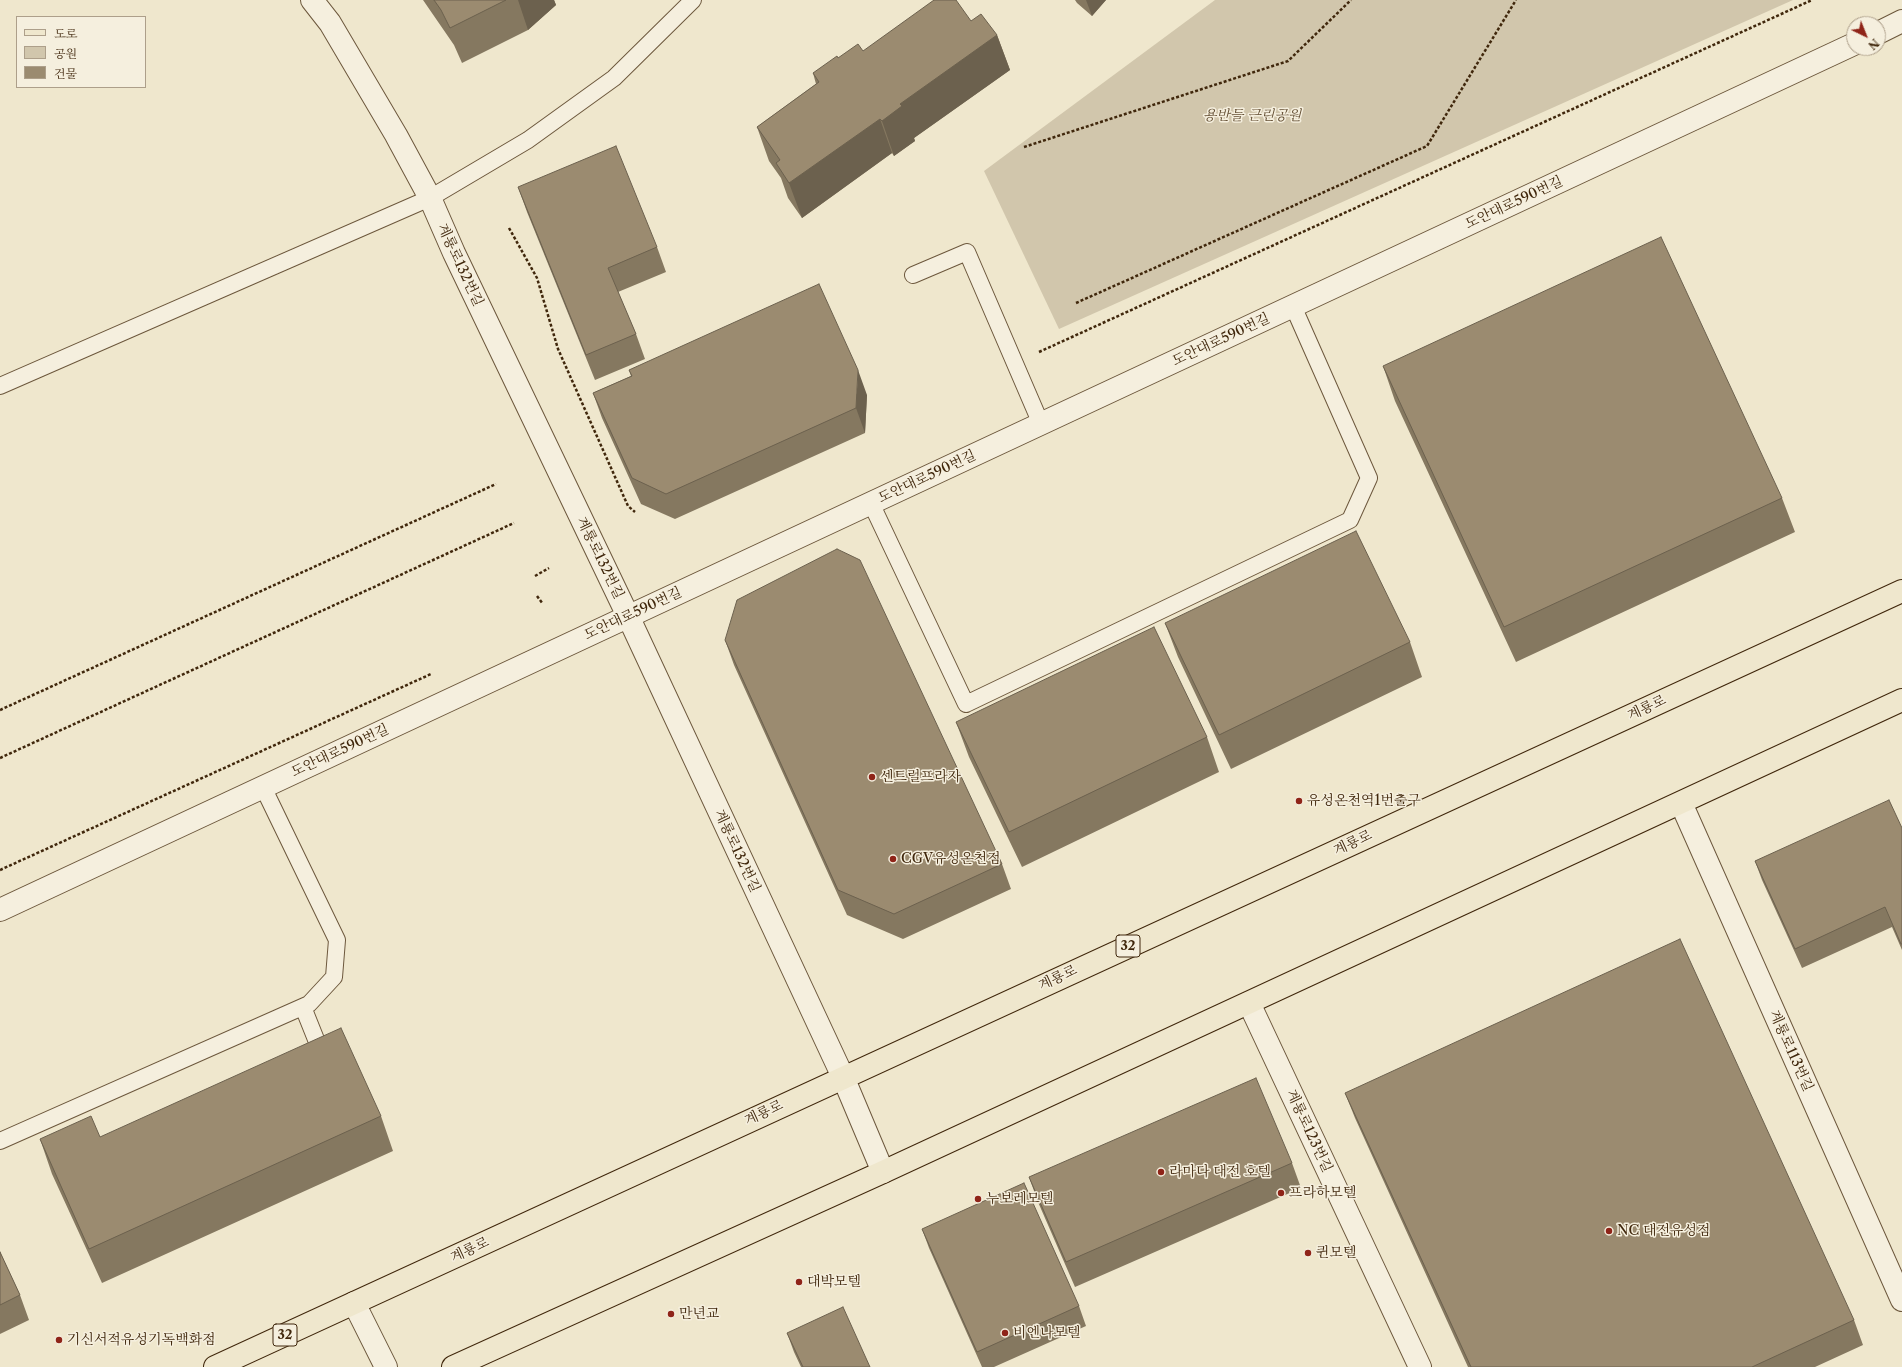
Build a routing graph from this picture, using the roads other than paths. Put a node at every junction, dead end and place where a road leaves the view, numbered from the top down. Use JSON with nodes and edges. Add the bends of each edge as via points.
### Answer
{"nodes":[{"id":1,"x":312,"y":0,"type":"edge"},
{"id":2,"x":693,"y":0,"type":"edge"},
{"id":3,"x":1902,"y":21,"type":"edge"},
{"id":4,"x":1886,"y":29,"type":"edge"},
{"id":5,"x":1846,"y":48,"type":"edge"},
{"id":6,"x":430,"y":198,"type":"junction"},
{"id":7,"x":913,"y":275,"type":"dead end"},
{"id":8,"x":1293,"y":306,"type":"junction"},
{"id":9,"x":0,"y":386,"type":"edge"},
{"id":10,"x":1041,"y":424,"type":"junction"},
{"id":11,"x":870,"y":503,"type":"junction"},
{"id":12,"x":1902,"y":591,"type":"edge"},
{"id":13,"x":628,"y":616,"type":"junction"},
{"id":14,"x":1902,"y":700,"type":"edge"},
{"id":15,"x":263,"y":788,"type":"junction"},
{"id":16,"x":1681,"y":803,"type":"junction"},
{"id":17,"x":0,"y":910,"type":"edge"},
{"id":18,"x":1249,"y":1003,"type":"junction"},
{"id":19,"x":302,"y":1007,"type":"junction"},
{"id":20,"x":304,"y":1071,"type":"edge"},
{"id":21,"x":842,"y":1077,"type":"junction"},
{"id":22,"x":0,"y":1141,"type":"edge"},
{"id":23,"x":883,"y":1172,"type":"junction"},
{"id":24,"x":1902,"y":1300,"type":"edge"},
{"id":25,"x":354,"y":1303,"type":"junction"},
{"id":26,"x":216,"y":1367,"type":"edge"},
{"id":27,"x":386,"y":1367,"type":"edge"},
{"id":28,"x":453,"y":1367,"type":"edge"},
{"id":29,"x":1420,"y":1367,"type":"edge"}],
"edges":[{"from":1,"to":6,"type":"street","name":"계룡로132번길","via":[[334,29],[396,134]]},
{"from":2,"to":6,"type":"lane","via":[[614,78],[528,140]]},
{"from":3,"to":4,"type":"street"},
{"from":5,"to":8,"type":"street","name":"도안대로590번길"},
{"from":6,"to":9,"type":"lane"},
{"from":6,"to":13,"type":"street","name":"계룡로132번길"},
{"from":7,"to":10,"type":"lane","via":[[967,252]]},
{"from":8,"to":10,"type":"street","name":"도안대로590번길"},
{"from":8,"to":11,"type":"lane","via":[[1369,478],[1350,520],[966,704]]},
{"from":10,"to":11,"type":"street","name":"도안대로590번길"},
{"from":11,"to":13,"type":"street","name":"도안대로590번길"},
{"from":12,"to":21,"type":"main road","name":"계룡로","number":"32"},
{"from":13,"to":15,"type":"street","name":"도안대로590번길"},
{"from":13,"to":21,"type":"street","name":"계룡로132번길"},
{"from":14,"to":16,"type":"main road"},
{"from":15,"to":17,"type":"street","name":"도안대로590번길"},
{"from":15,"to":19,"type":"lane","via":[[337,940],[334,976],[309,1004]]},
{"from":16,"to":18,"type":"main road"},
{"from":16,"to":24,"type":"street","name":"계룡로113번길"},
{"from":18,"to":23,"type":"main road"},
{"from":18,"to":29,"type":"street","name":"계룡로123번길"},
{"from":19,"to":20,"type":"lane","via":[[317,1042],[313,1063]]},
{"from":19,"to":22,"type":"lane"},
{"from":21,"to":23,"type":"street","name":"계룡로132번길"},
{"from":21,"to":25,"type":"main road","name":"계룡로","number":"32"},
{"from":23,"to":28,"type":"main road"},
{"from":25,"to":26,"type":"main road","name":"계룡로","number":"32"},
{"from":25,"to":27,"type":"street"}]}
